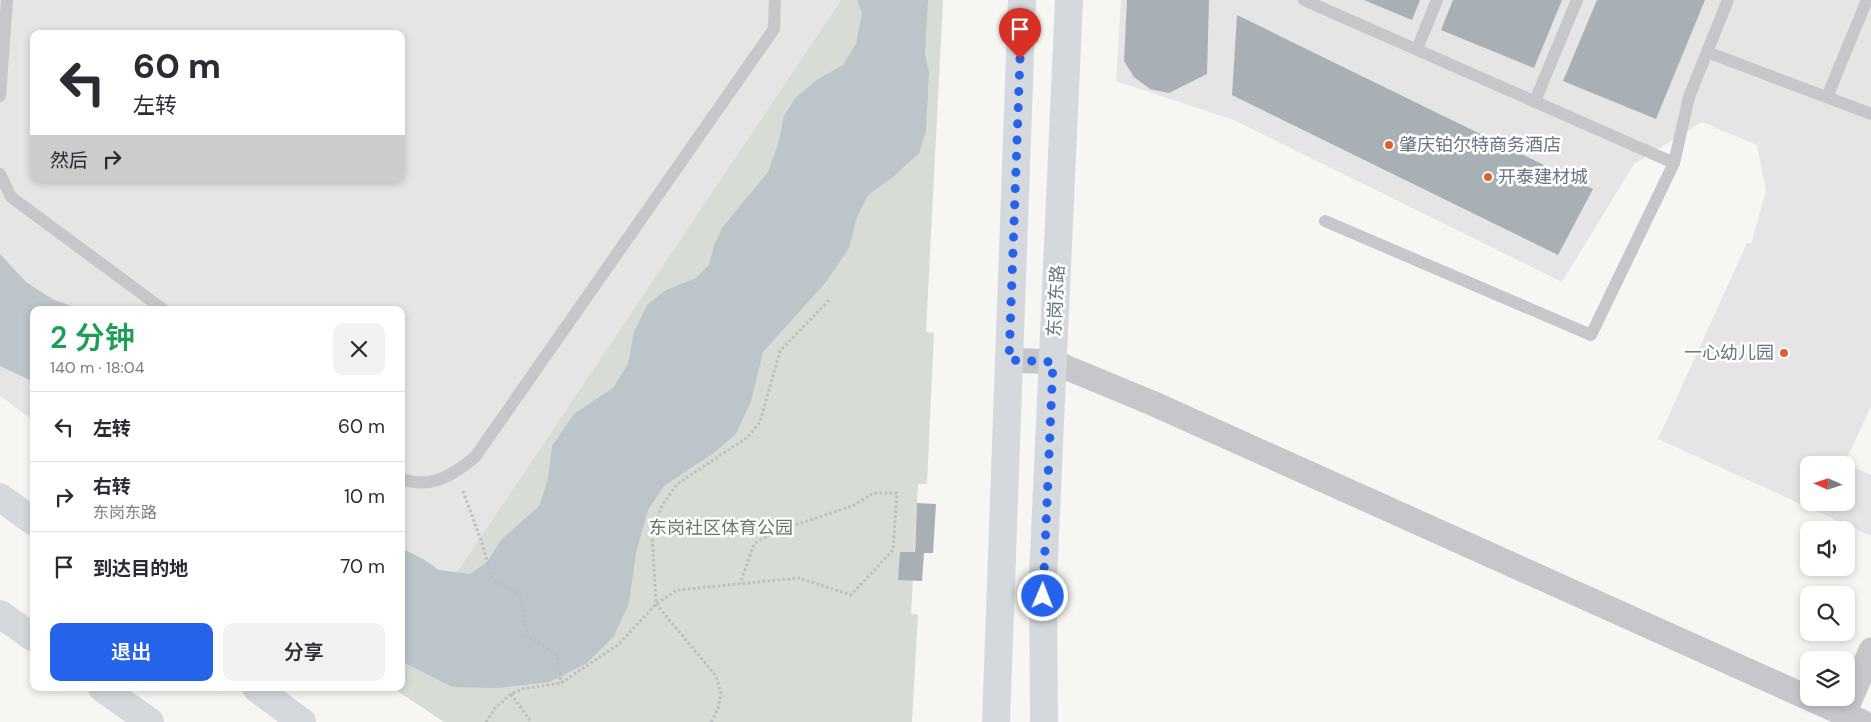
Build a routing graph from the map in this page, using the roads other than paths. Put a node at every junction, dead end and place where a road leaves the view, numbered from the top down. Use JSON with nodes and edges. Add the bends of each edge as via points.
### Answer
{"nodes":[{"id":1,"x":7,"y":0,"type":"edge"},
{"id":2,"x":775,"y":0,"type":"edge"},
{"id":3,"x":1022,"y":0,"type":"edge"},
{"id":4,"x":1069,"y":0,"type":"edge"},
{"id":5,"x":1304,"y":0,"type":"edge"},
{"id":6,"x":1437,"y":0,"type":"edge"},
{"id":7,"x":1577,"y":0,"type":"edge"},
{"id":8,"x":1728,"y":0,"type":"edge"},
{"id":9,"x":1867,"y":0,"type":"edge"},
{"id":10,"x":1417,"y":49,"type":"junction"},
{"id":11,"x":1706,"y":52,"type":"junction"},
{"id":12,"x":0,"y":96,"type":"edge"},
{"id":13,"x":1827,"y":97,"type":"junction"},
{"id":14,"x":1535,"y":101,"type":"junction"},
{"id":15,"x":1871,"y":114,"type":"edge"},
{"id":16,"x":1674,"y":163,"type":"junction"},
{"id":17,"x":0,"y":174,"type":"edge"},
{"id":18,"x":1325,"y":221,"type":"dead end"},
{"id":19,"x":159,"y":306,"type":"edge"},
{"id":20,"x":1009,"y":360,"type":"junction"},
{"id":21,"x":1053,"y":362,"type":"junction"},
{"id":22,"x":405,"y":480,"type":"edge"},
{"id":23,"x":0,"y":497,"type":"edge"},
{"id":24,"x":30,"y":519,"type":"edge"},
{"id":25,"x":0,"y":614,"type":"edge"},
{"id":26,"x":30,"y":635,"type":"edge"},
{"id":27,"x":1871,"y":650,"type":"edge"},
{"id":28,"x":106,"y":691,"type":"edge"},
{"id":29,"x":260,"y":691,"type":"edge"},
{"id":30,"x":1853,"y":718,"type":"edge"},
{"id":31,"x":150,"y":722,"type":"edge"},
{"id":32,"x":302,"y":722,"type":"edge"},
{"id":33,"x":996,"y":722,"type":"edge"},
{"id":34,"x":1044,"y":722,"type":"edge"}],
"edges":[{"from":1,"to":12,"type":"lane"},
{"from":2,"to":22,"type":"lane","via":[[774,29],[475,457],[456,473],[434,482]]},
{"from":3,"to":20,"type":"main road"},
{"from":4,"to":21,"type":"main road","name":"东岗东路"},
{"from":5,"to":10,"type":"lane"},
{"from":6,"to":10,"type":"lane"},
{"from":7,"to":14,"type":"lane"},
{"from":8,"to":11,"type":"lane"},
{"from":9,"to":13,"type":"lane"},
{"from":10,"to":14,"type":"lane"},
{"from":11,"to":13,"type":"lane"},
{"from":11,"to":16,"type":"lane","via":[[1689,97]]},
{"from":13,"to":15,"type":"lane"},
{"from":14,"to":16,"type":"lane"},
{"from":16,"to":18,"type":"lane","via":[[1591,335]]},
{"from":17,"to":19,"type":"lane","via":[[10,197]]},
{"from":20,"to":21,"type":"street"},
{"from":20,"to":33,"type":"main road"},
{"from":21,"to":30,"type":"street","via":[[1160,406]]},
{"from":21,"to":34,"type":"main road","name":"东岗东路","via":[[1043,578]]},
{"from":23,"to":24,"type":"main road"},
{"from":25,"to":26,"type":"main road"},
{"from":27,"to":30,"type":"street"},
{"from":28,"to":31,"type":"main road"},
{"from":29,"to":32,"type":"main road"}]}
